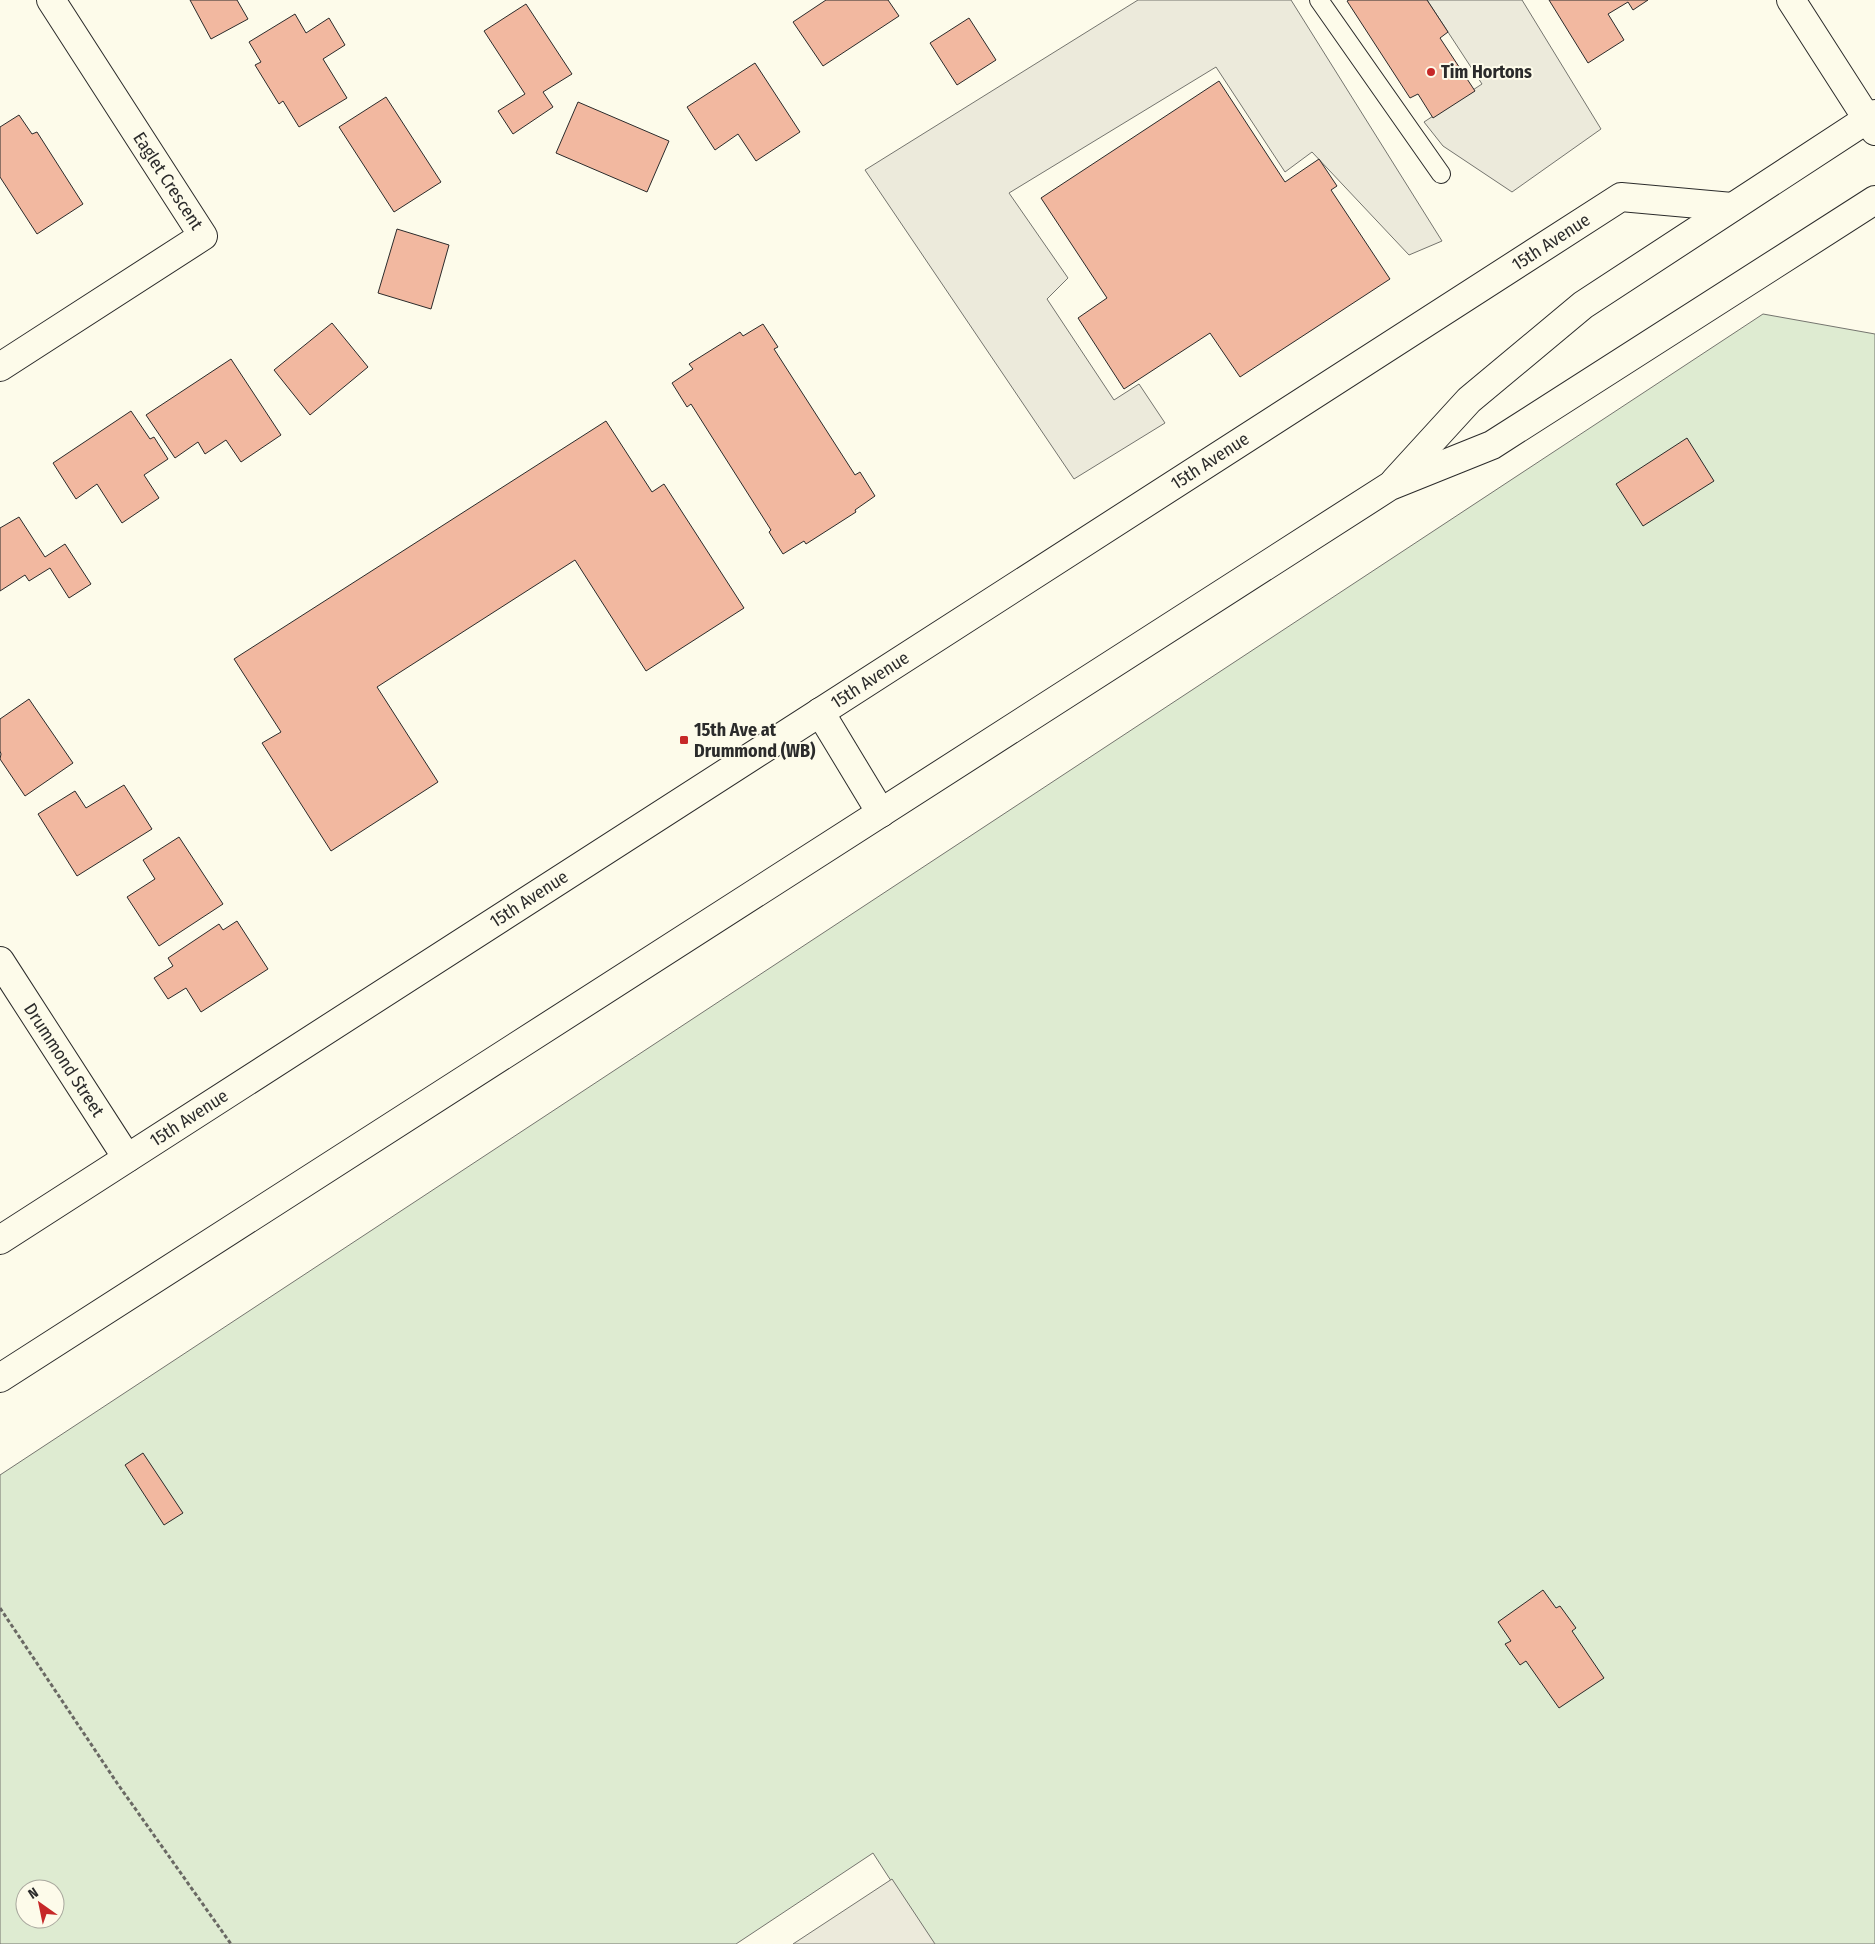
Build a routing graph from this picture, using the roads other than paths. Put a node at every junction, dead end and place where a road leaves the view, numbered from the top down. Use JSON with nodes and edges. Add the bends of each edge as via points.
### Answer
{"nodes":[{"id":1,"x":51,"y":0,"type":"edge"},
{"id":2,"x":1319,"y":0,"type":"edge"},
{"id":3,"x":1791,"y":0,"type":"edge"},
{"id":4,"x":1872,"y":121,"type":"edge"},
{"id":5,"x":1441,"y":174,"type":"dead end"},
{"id":6,"x":1875,"y":200,"type":"edge"},
{"id":7,"x":1732,"y":207,"type":"junction"},
{"id":8,"x":0,"y":367,"type":"edge"},
{"id":9,"x":1390,"y":486,"type":"junction"},
{"id":10,"x":820,"y":712,"type":"junction"},
{"id":11,"x":881,"y":813,"type":"junction"},
{"id":12,"x":0,"y":961,"type":"edge"},
{"id":13,"x":127,"y":1158,"type":"junction"},
{"id":14,"x":0,"y":1240,"type":"edge"},
{"id":15,"x":0,"y":1378,"type":"edge"}],
"edges":[{"from":1,"to":8,"type":"main road","name":"Eaglet Crescent","via":[[203,236]]},
{"from":2,"to":5,"type":"lane"},
{"from":3,"to":4,"type":"main road"},
{"from":4,"to":7,"type":"main road"},
{"from":6,"to":9,"type":"main road","via":[[1492,445]]},
{"from":7,"to":9,"type":"main road","via":[[1583,305],[1469,400]]},
{"from":7,"to":10,"type":"main road","name":"15th Avenue","via":[[1621,197]]},
{"from":9,"to":11,"type":"main road"},
{"from":10,"to":11,"type":"main road"},
{"from":10,"to":13,"type":"main road","name":"15th Avenue"},
{"from":11,"to":15,"type":"main road"},
{"from":12,"to":13,"type":"main road","name":"Drummond Street"},
{"from":13,"to":14,"type":"main road","name":"15th Avenue"}]}
